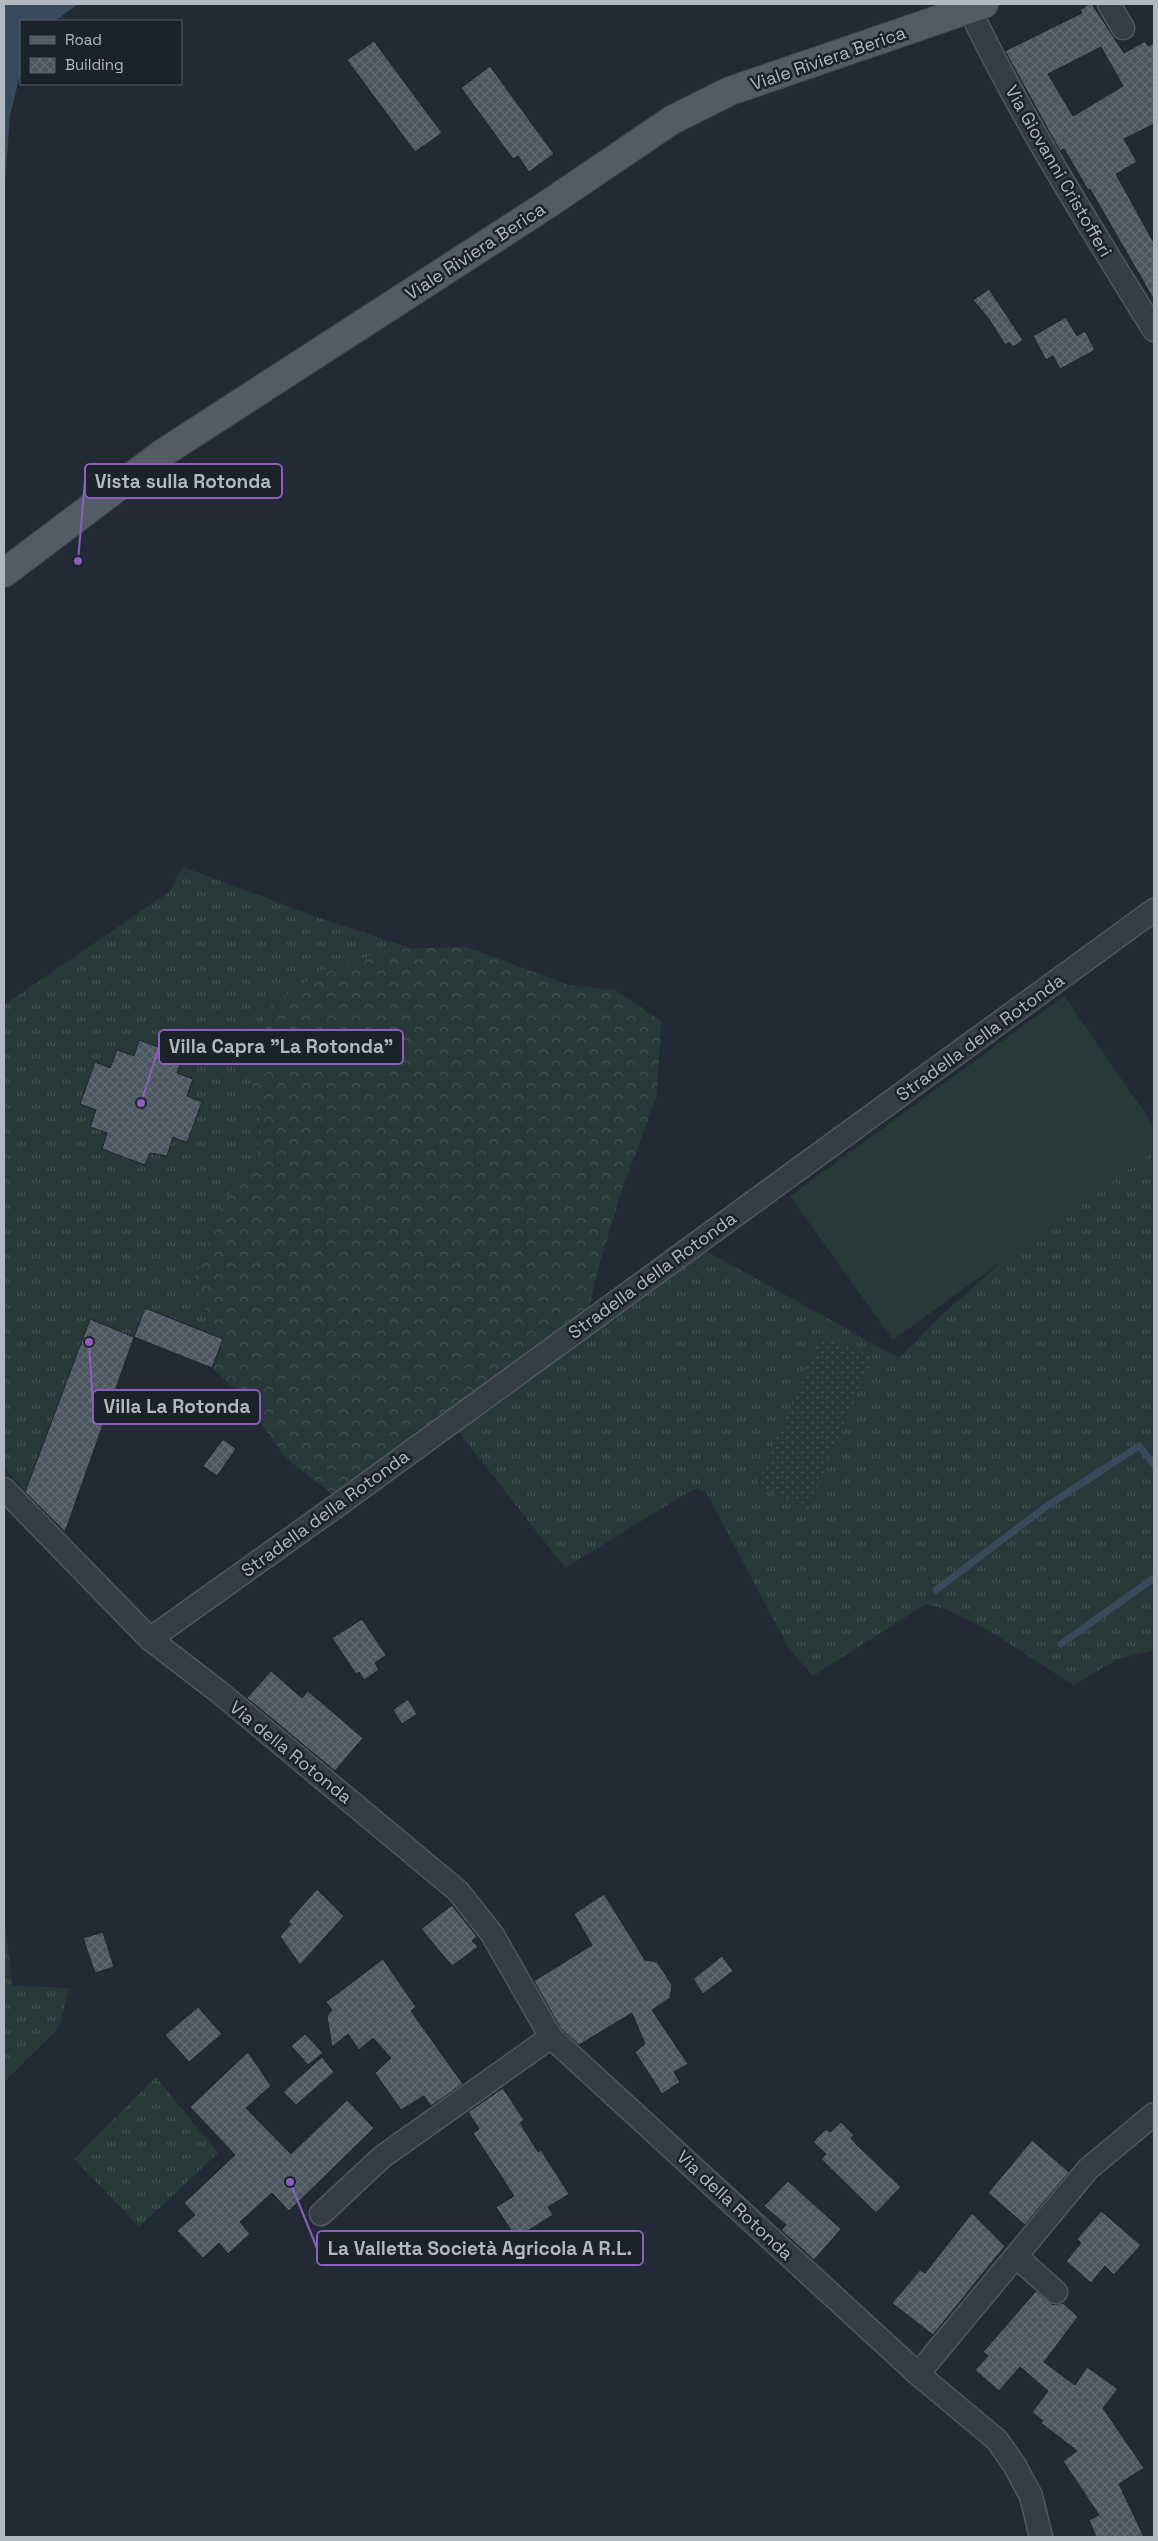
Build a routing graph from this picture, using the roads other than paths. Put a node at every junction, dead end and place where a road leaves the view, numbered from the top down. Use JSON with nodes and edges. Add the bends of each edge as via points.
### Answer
{"nodes":[{"id":1,"x":1109,"y":4,"type":"edge"},
{"id":2,"x":977,"y":7,"type":"edge"},
{"id":3,"x":1123,"y":28,"type":"dead end"},
{"id":4,"x":1154,"y":330,"type":"edge"},
{"id":5,"x":4,"y":572,"type":"edge"},
{"id":6,"x":1154,"y":910,"type":"edge"},
{"id":7,"x":4,"y":1489,"type":"edge"},
{"id":8,"x":150,"y":1639,"type":"junction"},
{"id":9,"x":551,"y":2037,"type":"junction"},
{"id":10,"x":1154,"y":2114,"type":"edge"},
{"id":11,"x":321,"y":2214,"type":"dead end"},
{"id":12,"x":1016,"y":2257,"type":"junction"},
{"id":13,"x":1056,"y":2292,"type":"dead end"},
{"id":14,"x":918,"y":2374,"type":"junction"},
{"id":15,"x":1041,"y":2537,"type":"edge"}],
"edges":[{"from":1,"to":3,"type":"street"},
{"from":2,"to":4,"type":"street","name":"Via Giovanni Cristofferi","via":[[991,54],[1080,210]]},
{"from":2,"to":5,"type":"main road","name":"Viale Riviera Berica","via":[[730,91],[672,120],[163,453]]},
{"from":6,"to":8,"type":"street","name":"Stradella della Rotonda"},
{"from":7,"to":8,"type":"street","name":"Via della Rotonda"},
{"from":8,"to":9,"type":"street","name":"Via della Rotonda","via":[[180,1673],[407,1846],[458,1892],[492,1934]]},
{"from":9,"to":11,"type":"street","via":[[382,2157]]},
{"from":9,"to":14,"type":"street","name":"Via della Rotonda"},
{"from":10,"to":12,"type":"street","via":[[1088,2169]]},
{"from":12,"to":13,"type":"street"},
{"from":12,"to":14,"type":"street"},
{"from":14,"to":15,"type":"street","name":"Via della Rotonda","via":[[997,2440],[1031,2496]]}]}
